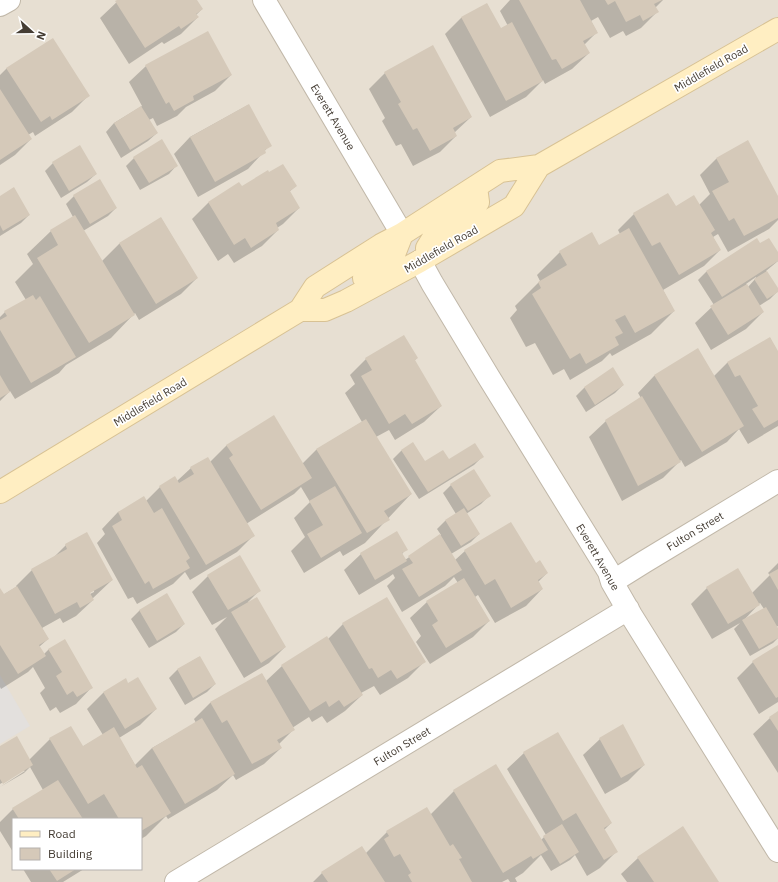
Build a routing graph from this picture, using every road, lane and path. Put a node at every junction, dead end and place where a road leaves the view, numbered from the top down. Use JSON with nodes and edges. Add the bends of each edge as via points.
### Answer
{"nodes":[{"id":1,"x":9,"y":0,"type":"edge"},
{"id":2,"x":264,"y":0,"type":"edge"},
{"id":3,"x":0,"y":5,"type":"edge"},
{"id":4,"x":778,"y":29,"type":"edge"},
{"id":5,"x":539,"y":166,"type":"junction"},
{"id":6,"x":476,"y":187,"type":"junction"},
{"id":7,"x":402,"y":234,"type":"junction"},
{"id":8,"x":420,"y":261,"type":"junction"},
{"id":9,"x":346,"y":301,"type":"junction"},
{"id":10,"x":300,"y":310,"type":"junction"},
{"id":11,"x":778,"y":481,"type":"edge"},
{"id":12,"x":0,"y":492,"type":"edge"},
{"id":13,"x":612,"y":582,"type":"junction"},
{"id":14,"x":628,"y":609,"type":"junction"},
{"id":15,"x":778,"y":851,"type":"edge"},
{"id":16,"x":176,"y":882,"type":"edge"}],
"edges":[{"from":1,"to":3,"type":"street"},
{"from":2,"to":7,"type":"street","name":"Everett Avenue"},
{"from":4,"to":5,"type":"main road","name":"Middlefield Road"},
{"from":5,"to":6,"type":"main road","name":"Middlefield Road","via":[[500,171]]},
{"from":5,"to":8,"type":"main road","name":"Middlefield Road","via":[[514,206]]},
{"from":6,"to":7,"type":"main road","name":"Middlefield Road"},
{"from":6,"to":8,"type":"main road","via":[[478,202],[432,240]]},
{"from":7,"to":9,"type":"main road","via":[[394,257],[359,282]]},
{"from":7,"to":10,"type":"main road","name":"Middlefield Road","via":[[315,287]]},
{"from":8,"to":9,"type":"main road","name":"Middlefield Road"},
{"from":8,"to":13,"type":"street","name":"Everett Avenue","via":[[609,572]]},
{"from":9,"to":10,"type":"main road","name":"Middlefield Road","via":[[325,310]]},
{"from":10,"to":12,"type":"main road","name":"Middlefield Road"},
{"from":11,"to":13,"type":"street","name":"Fulton Street"},
{"from":13,"to":14,"type":"street","name":"Everett Avenue"},
{"from":14,"to":15,"type":"street","name":"Everett Avenue"},
{"from":14,"to":16,"type":"street","name":"Fulton Street"}]}
